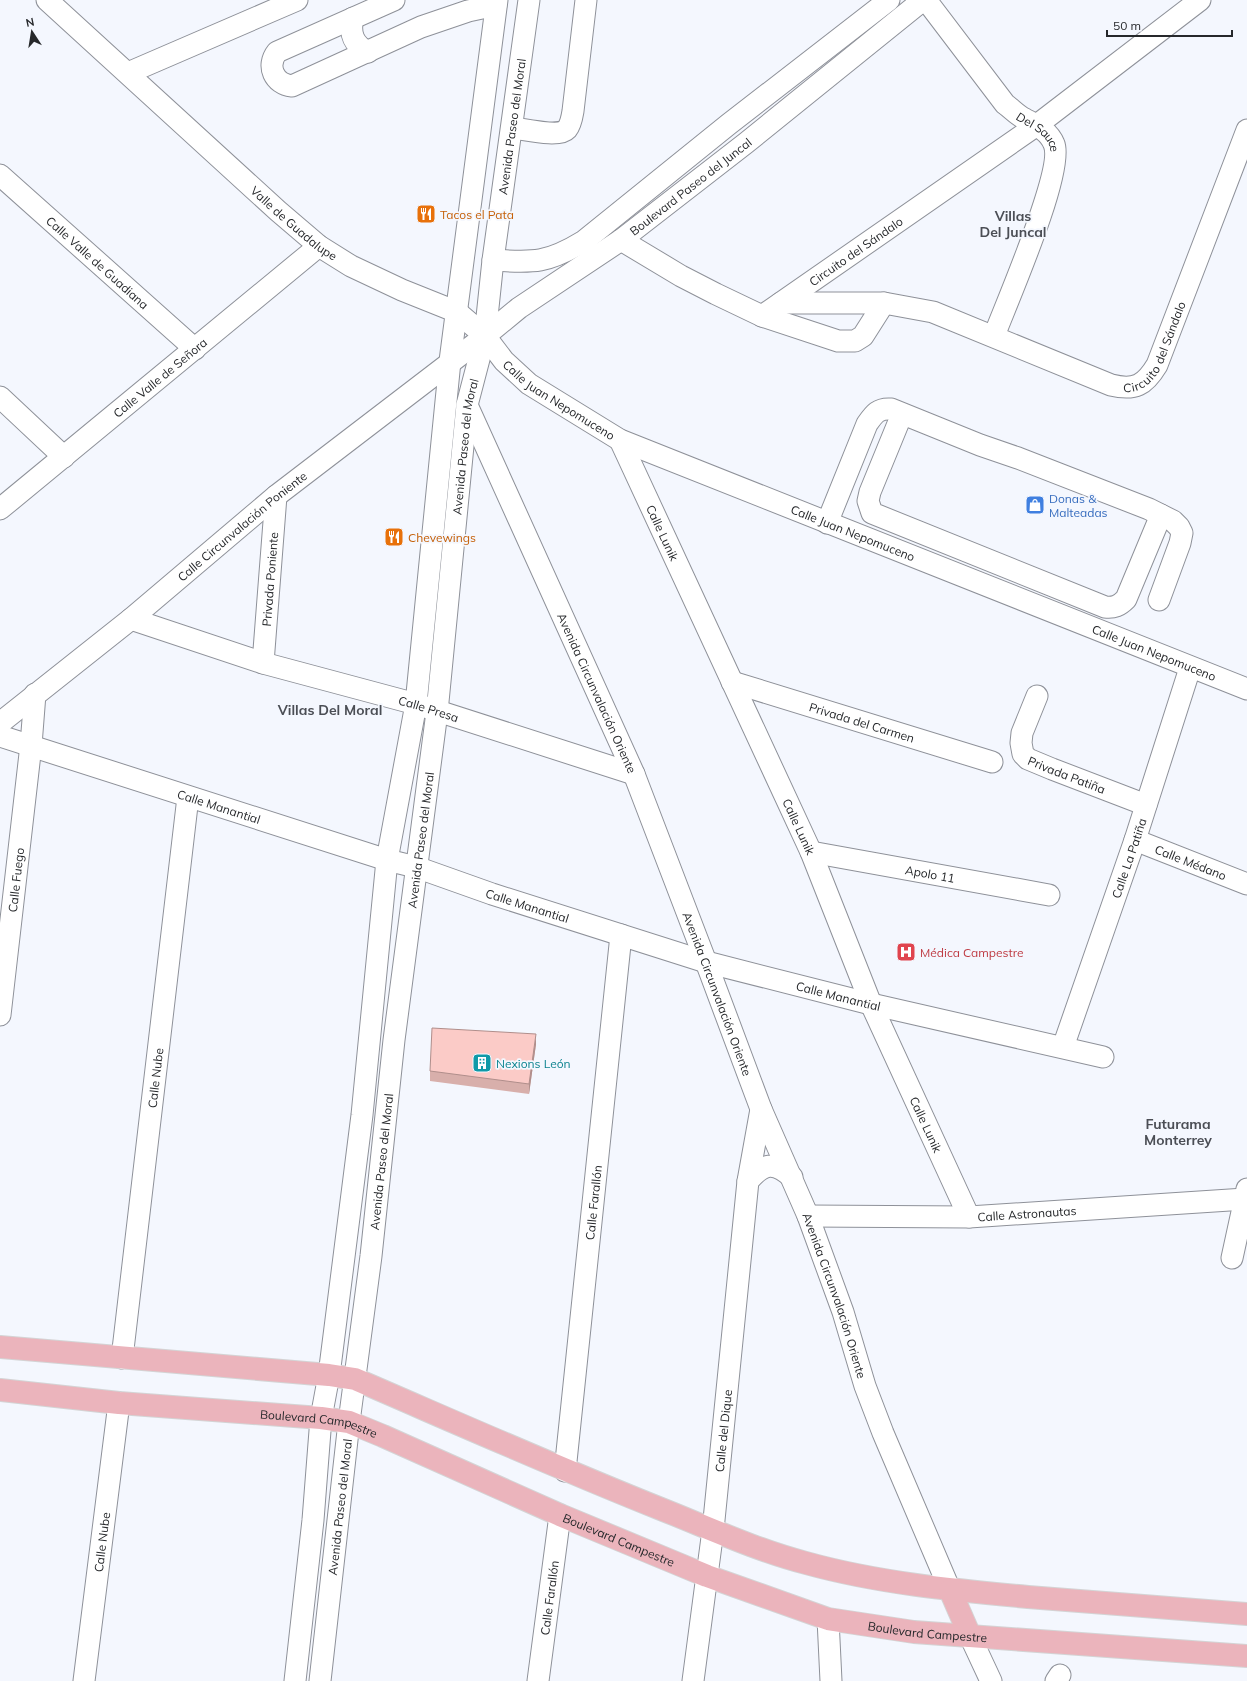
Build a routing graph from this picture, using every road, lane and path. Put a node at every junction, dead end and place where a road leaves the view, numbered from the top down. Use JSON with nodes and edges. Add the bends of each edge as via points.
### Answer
{"nodes":[{"id":1,"x":47,"y":0,"type":"edge"},
{"id":2,"x":297,"y":0,"type":"edge"},
{"id":3,"x":394,"y":0,"type":"edge"},
{"id":4,"x":516,"y":0,"type":"edge"},
{"id":5,"x":529,"y":0,"type":"edge"},
{"id":6,"x":586,"y":0,"type":"edge"},
{"id":7,"x":889,"y":0,"type":"edge"},
{"id":8,"x":924,"y":0,"type":"edge"},
{"id":9,"x":1200,"y":0,"type":"edge"},
{"id":10,"x":496,"y":2,"type":"edge"},
{"id":11,"x":472,"y":5,"type":"edge"},
{"id":12,"x":353,"y":18,"type":"junction"},
{"id":13,"x":368,"y":52,"type":"junction"},
{"id":14,"x":128,"y":73,"type":"junction"},
{"id":15,"x":519,"y":76,"type":"junction"},
{"id":16,"x":729,"y":124,"type":"junction"},
{"id":17,"x":1037,"y":125,"type":"junction"},
{"id":18,"x":512,"y":128,"type":"junction"},
{"id":19,"x":1247,"y":130,"type":"edge"},
{"id":20,"x":746,"y":143,"type":"junction"},
{"id":21,"x":0,"y":175,"type":"edge"},
{"id":22,"x":621,"y":240,"type":"junction"},
{"id":23,"x":318,"y":246,"type":"junction"},
{"id":24,"x":493,"y":260,"type":"junction"},
{"id":25,"x":782,"y":303,"type":"junction"},
{"id":26,"x":884,"y":303,"type":"junction"},
{"id":27,"x":457,"y":312,"type":"junction"},
{"id":28,"x":762,"y":316,"type":"junction"},
{"id":29,"x":485,"y":336,"type":"junction"},
{"id":30,"x":994,"y":336,"type":"junction"},
{"id":31,"x":195,"y":350,"type":"junction"},
{"id":32,"x":450,"y":361,"type":"junction"},
{"id":33,"x":0,"y":397,"type":"edge"},
{"id":34,"x":467,"y":405,"type":"junction"},
{"id":35,"x":902,"y":414,"type":"junction"},
{"id":36,"x":620,"y":440,"type":"junction"},
{"id":37,"x":64,"y":457,"type":"junction"},
{"id":38,"x":276,"y":496,"type":"junction"},
{"id":39,"x":0,"y":510,"type":"edge"},
{"id":40,"x":1161,"y":515,"type":"junction"},
{"id":41,"x":827,"y":523,"type":"junction"},
{"id":42,"x":1159,"y":600,"type":"dead end"},
{"id":43,"x":131,"y":619,"type":"junction"},
{"id":44,"x":263,"y":663,"type":"junction"},
{"id":45,"x":1190,"y":668,"type":"junction"},
{"id":46,"x":732,"y":682,"type":"junction"},
{"id":47,"x":1247,"y":689,"type":"edge"},
{"id":48,"x":35,"y":694,"type":"junction"},
{"id":49,"x":1037,"y":696,"type":"dead end"},
{"id":50,"x":416,"y":704,"type":"junction"},
{"id":51,"x":437,"y":712,"type":"junction"},
{"id":52,"x":0,"y":723,"type":"edge"},
{"id":53,"x":0,"y":736,"type":"edge"},
{"id":54,"x":31,"y":745,"type":"junction"},
{"id":55,"x":992,"y":762,"type":"dead end"},
{"id":56,"x":634,"y":774,"type":"junction"},
{"id":57,"x":188,"y":797,"type":"junction"},
{"id":58,"x":1146,"y":805,"type":"junction"},
{"id":59,"x":1135,"y":840,"type":"junction"},
{"id":60,"x":811,"y":852,"type":"junction"},
{"id":61,"x":387,"y":860,"type":"junction"},
{"id":62,"x":416,"y":867,"type":"junction"},
{"id":63,"x":1247,"y":884,"type":"edge"},
{"id":64,"x":1049,"y":895,"type":"dead end"},
{"id":65,"x":621,"y":935,"type":"junction"},
{"id":66,"x":706,"y":962,"type":"junction"},
{"id":67,"x":871,"y":1004,"type":"junction"},
{"id":68,"x":0,"y":1015,"type":"edge"},
{"id":69,"x":1063,"y":1047,"type":"junction"},
{"id":70,"x":1103,"y":1057,"type":"dead end"},
{"id":71,"x":761,"y":1109,"type":"junction"},
{"id":72,"x":792,"y":1178,"type":"junction"},
{"id":73,"x":748,"y":1181,"type":"junction"},
{"id":74,"x":1246,"y":1194,"type":"edge"},
{"id":75,"x":808,"y":1216,"type":"junction"},
{"id":76,"x":969,"y":1217,"type":"junction"},
{"id":77,"x":1232,"y":1258,"type":"dead end"},
{"id":78,"x":0,"y":1347,"type":"edge"},
{"id":79,"x":122,"y":1358,"type":"junction"},
{"id":80,"x":329,"y":1375,"type":"junction"},
{"id":81,"x":356,"y":1379,"type":"junction"},
{"id":82,"x":0,"y":1390,"type":"edge"},
{"id":83,"x":119,"y":1403,"type":"junction"},
{"id":84,"x":321,"y":1418,"type":"junction"},
{"id":85,"x":349,"y":1422,"type":"junction"},
{"id":86,"x":565,"y":1471,"type":"junction"},
{"id":87,"x":560,"y":1515,"type":"junction"},
{"id":88,"x":713,"y":1530,"type":"junction"},
{"id":89,"x":707,"y":1576,"type":"junction"},
{"id":90,"x":950,"y":1590,"type":"junction"},
{"id":91,"x":1247,"y":1614,"type":"edge"},
{"id":92,"x":828,"y":1618,"type":"junction"},
{"id":93,"x":970,"y":1636,"type":"junction"},
{"id":94,"x":1247,"y":1656,"type":"edge"},
{"id":95,"x":84,"y":1681,"type":"edge"},
{"id":96,"x":295,"y":1681,"type":"edge"},
{"id":97,"x":320,"y":1681,"type":"edge"},
{"id":98,"x":538,"y":1681,"type":"edge"},
{"id":99,"x":694,"y":1681,"type":"edge"},
{"id":100,"x":831,"y":1681,"type":"edge"},
{"id":101,"x":991,"y":1681,"type":"edge"}],
"edges":[{"from":1,"to":14,"type":"street","name":"Valle de Guadalupe"},
{"from":2,"to":14,"type":"street"},
{"from":3,"to":12,"type":"street"},
{"from":4,"to":15,"type":"street","via":[[512,48]]},
{"from":5,"to":15,"type":"street","name":"Avenida Paseo del Moral"},
{"from":6,"to":18,"type":"street","via":[[569,126],[557,133]]},
{"from":7,"to":16,"type":"street","name":"Boulevard Paseo del Juncal"},
{"from":8,"to":17,"type":"street","name":"Del Sauce","via":[[1006,104]]},
{"from":8,"to":20,"type":"street","name":"Boulevard Paseo del Juncal"},
{"from":9,"to":17,"type":"street","name":"Circuito del Sándalo"},
{"from":10,"to":11,"type":"street"},
{"from":10,"to":27,"type":"street","name":"Avenida Paseo del Moral"},
{"from":11,"to":13,"type":"street"},
{"from":12,"to":13,"type":"street","via":[[353,38]]},
{"from":12,"to":13,"type":"street","via":[[277,52],[272,62],[274,74],[281,83],[292,86]]},
{"from":14,"to":23,"type":"street","name":"Valle de Guadalupe"},
{"from":15,"to":18,"type":"street","name":"Avenida Paseo del Moral"},
{"from":16,"to":20,"type":"street"},
{"from":16,"to":24,"type":"street","name":"Boulevard Paseo del Juncal","via":[[584,241],[565,252],[533,261]]},
{"from":17,"to":25,"type":"street","name":"Circuito del Sándalo"},
{"from":17,"to":30,"type":"street","name":"Del Sauce","via":[[1049,136],[1054,145],[1055,168],[1046,199]]},
{"from":18,"to":24,"type":"street","name":"Avenida Paseo del Moral"},
{"from":19,"to":30,"type":"street","name":"Circuito del Sándalo","via":[[1158,365],[1142,384],[1132,388],[1111,385]]},
{"from":20,"to":22,"type":"street","name":"Boulevard Paseo del Juncal"},
{"from":21,"to":31,"type":"street","name":"Calle Valle de Guadiana"},
{"from":22,"to":28,"type":"street","via":[[688,280]]},
{"from":22,"to":29,"type":"street","name":"Boulevard Paseo del Juncal","via":[[519,308]]},
{"from":23,"to":27,"type":"street","name":"Valle de Guadalupe","via":[[351,266]]},
{"from":23,"to":31,"type":"street","name":"Calle Valle de Señora"},
{"from":24,"to":29,"type":"street","name":"Avenida Paseo del Moral"},
{"from":25,"to":26,"type":"street","name":"Circuito del Sándalo"},
{"from":25,"to":28,"type":"street","name":"Circuito del Sándalo"},
{"from":26,"to":28,"type":"street","via":[[862,336],[855,341],[847,342]]},
{"from":26,"to":30,"type":"street","name":"Circuito del Sándalo","via":[[933,312]]},
{"from":27,"to":29,"type":"street","name":"Valle de Guadalupe"},
{"from":27,"to":32,"type":"street","name":"Avenida Paseo del Moral"},
{"from":29,"to":32,"type":"street","name":"Boulevard Paseo del Juncal"},
{"from":29,"to":34,"type":"street","name":"Avenida Paseo del Moral"},
{"from":29,"to":36,"type":"street","name":"Calle Juan Nepomuceno","via":[[504,362],[529,384]]},
{"from":31,"to":37,"type":"street","name":"Calle Valle de Señora"},
{"from":32,"to":38,"type":"street","name":"Calle Circunvalación Poniente"},
{"from":32,"to":50,"type":"street","name":"Avenida Paseo del Moral"},
{"from":33,"to":37,"type":"street"},
{"from":34,"to":51,"type":"street","name":"Avenida Paseo del Moral"},
{"from":34,"to":56,"type":"street","name":"Avenida Circunvalación Oriente"},
{"from":35,"to":40,"type":"street","via":[[1083,482]]},
{"from":35,"to":40,"type":"street","via":[[870,492],[868,501],[872,513],[1105,607],[1114,608],[1126,599]]},
{"from":35,"to":41,"type":"street","via":[[891,409],[877,411],[867,424]]},
{"from":36,"to":41,"type":"street","name":"Calle Juan Nepomuceno"},
{"from":36,"to":46,"type":"street","name":"Calle Lunik"},
{"from":37,"to":39,"type":"street","name":"Calle Valle de Señora"},
{"from":38,"to":43,"type":"street","name":"Calle Circunvalación Poniente"},
{"from":38,"to":44,"type":"street","name":"Privada Poniente"},
{"from":40,"to":42,"type":"street","via":[[1173,521],[1182,534]]},
{"from":41,"to":45,"type":"street","name":"Calle Juan Nepomuceno"},
{"from":43,"to":44,"type":"street","name":"Calle Presa"},
{"from":43,"to":48,"type":"street","name":"Calle Circunvalación Poniente"},
{"from":44,"to":50,"type":"street","name":"Calle Presa"},
{"from":45,"to":47,"type":"street","name":"Calle Juan Nepomuceno"},
{"from":45,"to":58,"type":"street","name":"Calle La Patiña"},
{"from":46,"to":55,"type":"street","name":"Privada del Carmen"},
{"from":46,"to":60,"type":"street","name":"Calle Lunik"},
{"from":48,"to":52,"type":"street","name":"Calle Circunvalación Poniente"},
{"from":48,"to":54,"type":"street"},
{"from":49,"to":58,"type":"street","name":"Privada Patiña","via":[[1022,734],[1021,749],[1028,759]]},
{"from":50,"to":51,"type":"street","name":"Calle Presa"},
{"from":50,"to":61,"type":"street","name":"Avenida Paseo del Moral"},
{"from":51,"to":56,"type":"street","name":"Calle Presa"},
{"from":51,"to":62,"type":"street","name":"Avenida Paseo del Moral"},
{"from":53,"to":54,"type":"street","name":"Calle Manantial"},
{"from":54,"to":57,"type":"street","name":"Calle Manantial"},
{"from":54,"to":68,"type":"street","name":"Calle Fuego"},
{"from":56,"to":66,"type":"street","name":"Avenida Circunvalación Oriente"},
{"from":57,"to":61,"type":"street","name":"Calle Manantial"},
{"from":57,"to":79,"type":"street","name":"Calle Nube"},
{"from":58,"to":59,"type":"street","name":"Calle La Patiña"},
{"from":59,"to":63,"type":"street","name":"Calle Médano"},
{"from":59,"to":69,"type":"street","name":"Calle La Patiña"},
{"from":60,"to":64,"type":"street","name":"Apolo 11"},
{"from":60,"to":67,"type":"street","name":"Calle Lunik"},
{"from":61,"to":62,"type":"street","name":"Calle Manantial"},
{"from":61,"to":80,"type":"street","name":"Avenida Paseo del Moral","via":[[362,1115]]},
{"from":62,"to":65,"type":"street","name":"Calle Manantial"},
{"from":62,"to":81,"type":"street","name":"Avenida Paseo del Moral"},
{"from":65,"to":66,"type":"street","name":"Calle Manantial"},
{"from":65,"to":86,"type":"street","name":"Calle Farallón"},
{"from":66,"to":67,"type":"street","name":"Calle Manantial"},
{"from":66,"to":71,"type":"street","name":"Avenida Circunvalación Oriente"},
{"from":67,"to":69,"type":"street","name":"Calle Manantial"},
{"from":67,"to":76,"type":"street","name":"Calle Lunik"},
{"from":69,"to":70,"type":"street","name":"Calle Manantial"},
{"from":71,"to":72,"type":"street","name":"Avenida Circunvalación Oriente"},
{"from":71,"to":73,"type":"street","name":"Calle del Dique"},
{"from":72,"to":73,"type":"street","via":[[775,1166],[760,1169]]},
{"from":72,"to":75,"type":"street","name":"Avenida Circunvalación Oriente"},
{"from":73,"to":88,"type":"street","name":"Calle del Dique"},
{"from":74,"to":76,"type":"street","name":"Calle Astronautas"},
{"from":74,"to":77,"type":"street"},
{"from":75,"to":76,"type":"street","name":"Calle Astronautas"},
{"from":75,"to":90,"type":"street","name":"Avenida Circunvalación Oriente","via":[[843,1312],[880,1427]]},
{"from":78,"to":79,"type":"main road"},
{"from":79,"to":80,"type":"main road"},
{"from":80,"to":81,"type":"main road"},
{"from":80,"to":84,"type":"street","name":"Avenida Paseo del Moral"},
{"from":81,"to":85,"type":"street","name":"Avenida Paseo del Moral"},
{"from":81,"to":86,"type":"main road"},
{"from":82,"to":83,"type":"main road","name":"Boulevard Campestre"},
{"from":83,"to":84,"type":"main road","name":"Boulevard Campestre"},
{"from":83,"to":95,"type":"street","name":"Calle Nube"},
{"from":84,"to":85,"type":"main road","name":"Boulevard Campestre"},
{"from":84,"to":96,"type":"street","name":"Avenida Paseo del Moral","via":[[313,1520]]},
{"from":85,"to":87,"type":"main road","name":"Boulevard Campestre"},
{"from":85,"to":97,"type":"street","name":"Avenida Paseo del Moral"},
{"from":86,"to":88,"type":"main road"},
{"from":87,"to":89,"type":"main road","name":"Boulevard Campestre"},
{"from":87,"to":98,"type":"street","name":"Calle Farallón"},
{"from":88,"to":89,"type":"street","name":"Calle del Dique"},
{"from":88,"to":90,"type":"main road","via":[[768,1552],[844,1573]]},
{"from":89,"to":92,"type":"main road","name":"Boulevard Campestre"},
{"from":89,"to":99,"type":"street","name":"Calle del Dique"},
{"from":90,"to":91,"type":"main road"},
{"from":90,"to":93,"type":"main road"},
{"from":92,"to":93,"type":"main road","name":"Boulevard Campestre","via":[[901,1631]]},
{"from":92,"to":100,"type":"street"},
{"from":93,"to":94,"type":"main road","name":"Boulevard Campestre"},
{"from":93,"to":101,"type":"street"}]}
